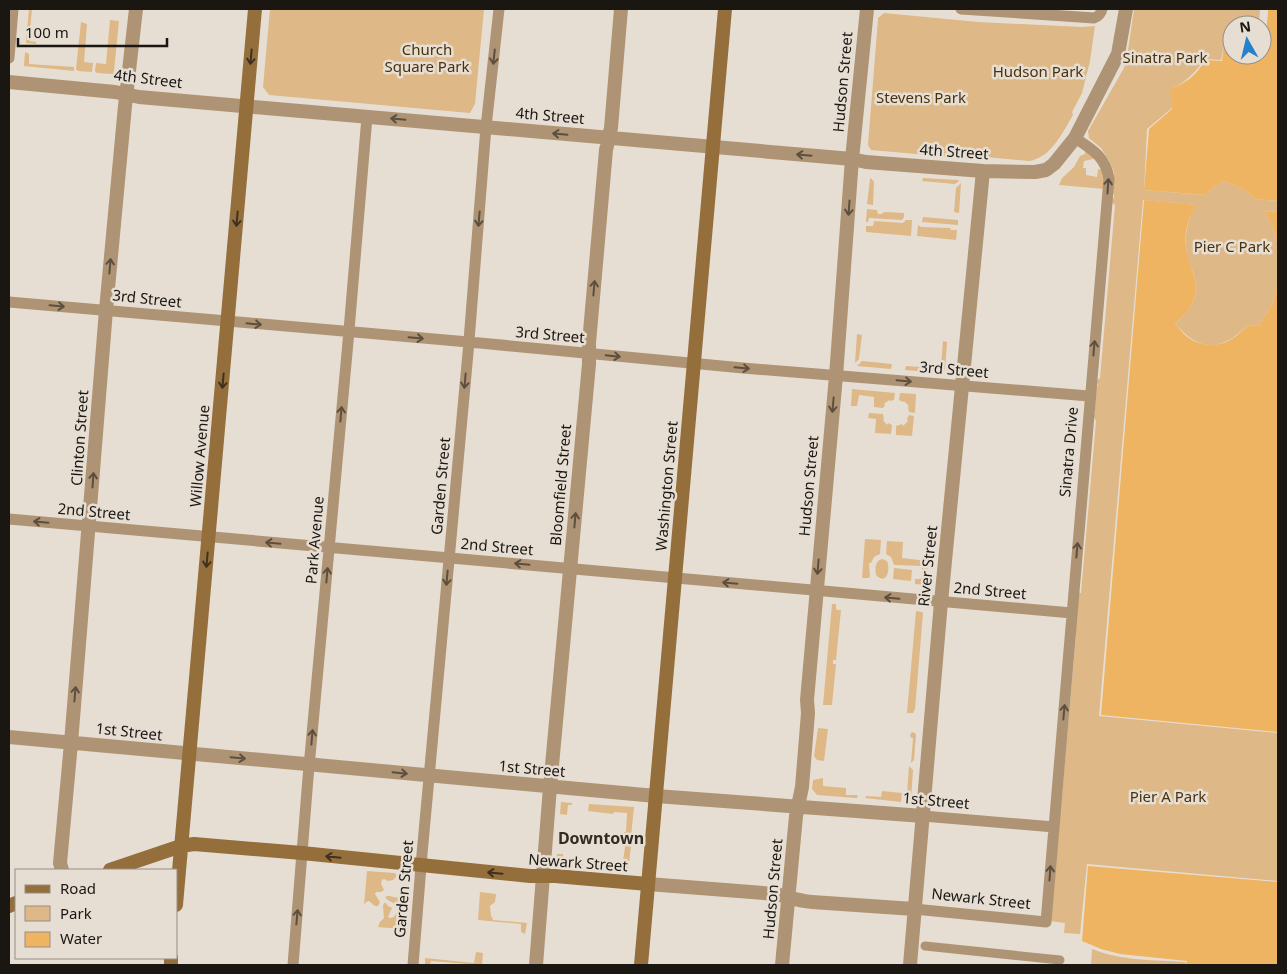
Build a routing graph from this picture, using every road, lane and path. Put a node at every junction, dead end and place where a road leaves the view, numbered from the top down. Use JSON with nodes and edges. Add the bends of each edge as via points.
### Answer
{"nodes":[{"id":1,"x":14,"y":9,"type":"edge"},
{"id":2,"x":136,"y":9,"type":"edge"},
{"id":3,"x":255,"y":9,"type":"edge"},
{"id":4,"x":499,"y":9,"type":"edge"},
{"id":5,"x":620,"y":9,"type":"edge"},
{"id":6,"x":725,"y":9,"type":"edge"},
{"id":7,"x":867,"y":9,"type":"edge"},
{"id":8,"x":961,"y":9,"type":"edge"},
{"id":9,"x":1102,"y":9,"type":"edge"},
{"id":10,"x":1126,"y":9,"type":"edge"},
{"id":11,"x":994,"y":10,"type":"edge"},
{"id":12,"x":9,"y":58,"type":"edge"},
{"id":13,"x":9,"y":82,"type":"edge"},
{"id":14,"x":127,"y":94,"type":"junction"},
{"id":15,"x":247,"y":106,"type":"junction"},
{"id":16,"x":367,"y":117,"type":"junction"},
{"id":17,"x":486,"y":127,"type":"junction"},
{"id":18,"x":608,"y":138,"type":"junction"},
{"id":19,"x":1075,"y":138,"type":"junction"},
{"id":20,"x":712,"y":147,"type":"junction"},
{"id":21,"x":852,"y":159,"type":"junction"},
{"id":22,"x":983,"y":171,"type":"junction"},
{"id":23,"x":9,"y":302,"type":"edge"},
{"id":24,"x":106,"y":310,"type":"junction"},
{"id":25,"x":228,"y":322,"type":"junction"},
{"id":26,"x":349,"y":332,"type":"junction"},
{"id":27,"x":469,"y":342,"type":"junction"},
{"id":28,"x":589,"y":353,"type":"junction"},
{"id":29,"x":694,"y":364,"type":"junction"},
{"id":30,"x":836,"y":376,"type":"junction"},
{"id":31,"x":962,"y":386,"type":"junction"},
{"id":32,"x":1090,"y":396,"type":"junction"},
{"id":33,"x":9,"y":520,"type":"edge"},
{"id":34,"x":89,"y":526,"type":"junction"},
{"id":35,"x":209,"y":538,"type":"junction"},
{"id":36,"x":330,"y":547,"type":"junction"},
{"id":37,"x":449,"y":558,"type":"junction"},
{"id":38,"x":570,"y":569,"type":"junction"},
{"id":39,"x":675,"y":578,"type":"junction"},
{"id":40,"x":816,"y":591,"type":"junction"},
{"id":41,"x":941,"y":602,"type":"junction"},
{"id":42,"x":1072,"y":613,"type":"junction"},
{"id":43,"x":9,"y":737,"type":"edge"},
{"id":44,"x":71,"y":743,"type":"junction"},
{"id":45,"x":190,"y":754,"type":"junction"},
{"id":46,"x":309,"y":764,"type":"junction"},
{"id":47,"x":430,"y":776,"type":"junction"},
{"id":48,"x":550,"y":786,"type":"junction"},
{"id":49,"x":656,"y":796,"type":"junction"},
{"id":50,"x":798,"y":806,"type":"junction"},
{"id":51,"x":923,"y":816,"type":"junction"},
{"id":52,"x":1054,"y":828,"type":"junction"},
{"id":53,"x":181,"y":846,"type":"junction"},
{"id":54,"x":302,"y":853,"type":"junction"},
{"id":55,"x":422,"y":866,"type":"junction"},
{"id":56,"x":62,"y":869,"type":"edge"},
{"id":57,"x":113,"y":869,"type":"edge"},
{"id":58,"x":544,"y":876,"type":"junction"},
{"id":59,"x":178,"y":881,"type":"edge"},
{"id":60,"x":648,"y":884,"type":"junction"},
{"id":61,"x":788,"y":897,"type":"junction"},
{"id":62,"x":914,"y":909,"type":"junction"},
{"id":63,"x":1046,"y":922,"type":"joint"},
{"id":64,"x":925,"y":946,"type":"dead end"},
{"id":65,"x":1060,"y":960,"type":"dead end"},
{"id":66,"x":293,"y":965,"type":"edge"},
{"id":67,"x":413,"y":965,"type":"edge"},
{"id":68,"x":536,"y":965,"type":"edge"},
{"id":69,"x":641,"y":965,"type":"edge"},
{"id":70,"x":782,"y":965,"type":"edge"},
{"id":71,"x":910,"y":965,"type":"edge"}],
"edges":[{"from":1,"to":12,"type":"street"},
{"from":2,"to":14,"type":"street","name":"Clinton Street"},
{"from":3,"to":15,"type":"main road","name":"Willow Avenue","one_way":true},
{"from":4,"to":17,"type":"street","name":"Garden Street","one_way":true},
{"from":5,"to":18,"type":"street","name":"Bloomfield Street"},
{"from":6,"to":20,"type":"main road","name":"Washington Street"},
{"from":7,"to":21,"type":"street","name":"Hudson Street"},
{"from":8,"to":11,"type":"street"},
{"from":9,"to":11,"type":"street","via":[[1094,18]]},
{"from":10,"to":19,"type":"street","via":[[1118,54]]},
{"from":13,"to":14,"type":"street","name":"4th Street"},
{"from":14,"to":15,"type":"street","name":"4th Street"},
{"from":24,"to":14,"type":"street","name":"Clinton Street","one_way":true},
{"from":15,"to":16,"type":"street","name":"4th Street"},
{"from":15,"to":25,"type":"main road","name":"Willow Avenue","one_way":true},
{"from":17,"to":16,"type":"street","name":"4th Street","one_way":true},
{"from":16,"to":26,"type":"street","name":"Park Avenue"},
{"from":18,"to":17,"type":"street","name":"4th Street","one_way":true},
{"from":17,"to":27,"type":"street","name":"Garden Street","one_way":true},
{"from":18,"to":20,"type":"street","name":"4th Street"},
{"from":28,"to":18,"type":"street","name":"Bloomfield Street","one_way":true},
{"from":19,"to":22,"type":"street","name":"4th Street","via":[[1046,170]]},
{"from":32,"to":19,"type":"street","name":"Sinatra Drive","one_way":true,"via":[[1108,178],[1101,158]]},
{"from":21,"to":20,"type":"street","name":"4th Street","one_way":true},
{"from":20,"to":29,"type":"main road","name":"Washington Street"},
{"from":21,"to":22,"type":"street","name":"4th Street"},
{"from":21,"to":30,"type":"street","name":"Hudson Street","one_way":true},
{"from":22,"to":31,"type":"street","name":"River Street"},
{"from":23,"to":24,"type":"street","name":"3rd Street","one_way":true},
{"from":24,"to":25,"type":"street","name":"3rd Street"},
{"from":34,"to":24,"type":"street","name":"Clinton Street","one_way":true},
{"from":25,"to":26,"type":"street","name":"3rd Street","one_way":true},
{"from":25,"to":35,"type":"main road","name":"Willow Avenue","one_way":true},
{"from":26,"to":27,"type":"street","name":"3rd Street","one_way":true},
{"from":36,"to":26,"type":"street","name":"Park Avenue","one_way":true},
{"from":27,"to":28,"type":"street","name":"3rd Street"},
{"from":27,"to":37,"type":"street","name":"Garden Street","one_way":true},
{"from":28,"to":29,"type":"street","name":"3rd Street","one_way":true},
{"from":38,"to":28,"type":"street","name":"Bloomfield Street","one_way":true},
{"from":29,"to":30,"type":"street","name":"3rd Street","one_way":true},
{"from":29,"to":39,"type":"main road","name":"Washington Street"},
{"from":30,"to":31,"type":"street","name":"3rd Street","one_way":true},
{"from":30,"to":40,"type":"street","name":"Hudson Street","one_way":true},
{"from":31,"to":32,"type":"street","name":"3rd Street"},
{"from":31,"to":41,"type":"street","name":"River Street"},
{"from":42,"to":32,"type":"street","name":"Sinatra Drive","one_way":true},
{"from":34,"to":33,"type":"street","name":"2nd Street","one_way":true},
{"from":34,"to":35,"type":"street","name":"2nd Street"},
{"from":44,"to":34,"type":"street","name":"Clinton Street","one_way":true},
{"from":36,"to":35,"type":"street","name":"2nd Street","one_way":true},
{"from":35,"to":45,"type":"main road","name":"Willow Avenue","one_way":true},
{"from":36,"to":37,"type":"street","name":"2nd Street"},
{"from":46,"to":36,"type":"street","name":"Park Avenue","one_way":true},
{"from":38,"to":37,"type":"street","name":"2nd Street","one_way":true},
{"from":37,"to":47,"type":"street","name":"Garden Street","one_way":true},
{"from":38,"to":39,"type":"street","name":"2nd Street"},
{"from":38,"to":48,"type":"street","name":"Bloomfield Street"},
{"from":40,"to":39,"type":"street","name":"2nd Street","one_way":true},
{"from":39,"to":49,"type":"main road","name":"Washington Street"},
{"from":41,"to":40,"type":"street","name":"2nd Street","one_way":true},
{"from":40,"to":50,"type":"street","name":"Hudson Street"},
{"from":41,"to":42,"type":"street","name":"2nd Street"},
{"from":41,"to":51,"type":"street","name":"River Street"},
{"from":52,"to":42,"type":"street","name":"Sinatra Drive","one_way":true},
{"from":43,"to":44,"type":"street","name":"1st Street"},
{"from":44,"to":45,"type":"street","name":"1st Street"},
{"from":44,"to":56,"type":"street","name":"Clinton Street"},
{"from":45,"to":46,"type":"street","name":"1st Street","one_way":true},
{"from":45,"to":53,"type":"main road","name":"Willow Avenue"},
{"from":46,"to":47,"type":"street","name":"1st Street","one_way":true},
{"from":46,"to":54,"type":"street","name":"Park Avenue"},
{"from":47,"to":48,"type":"street","name":"1st Street"},
{"from":47,"to":55,"type":"street","name":"Garden Street"},
{"from":48,"to":49,"type":"street","name":"1st Street"},
{"from":48,"to":58,"type":"street","name":"Bloomfield Street"},
{"from":49,"to":50,"type":"street","name":"1st Street"},
{"from":49,"to":60,"type":"main road","name":"Washington Street"},
{"from":50,"to":51,"type":"street","name":"1st Street"},
{"from":50,"to":61,"type":"street","name":"Hudson Street"},
{"from":51,"to":52,"type":"street","name":"1st Street"},
{"from":51,"to":62,"type":"street","name":"River Street"},
{"from":63,"to":52,"type":"street","name":"Sinatra Drive","one_way":true},
{"from":53,"to":54,"type":"main road","name":"Newark Street","via":[[194,844]]},
{"from":53,"to":57,"type":"main road","name":"Newark Street"},
{"from":53,"to":59,"type":"main road","name":"Willow Avenue"},
{"from":55,"to":54,"type":"main road","name":"Newark Street","one_way":true},
{"from":66,"to":54,"type":"street","name":"Park Avenue","one_way":true},
{"from":58,"to":55,"type":"main road","name":"Newark Street","one_way":true},
{"from":55,"to":67,"type":"street","name":"Garden Street"},
{"from":58,"to":60,"type":"main road","name":"Newark Street"},
{"from":58,"to":68,"type":"street","name":"Bloomfield Street"},
{"from":60,"to":61,"type":"street","name":"Newark Street"},
{"from":60,"to":69,"type":"main road","name":"Washington Street"},
{"from":61,"to":62,"type":"street","name":"Newark Street","via":[[799,901]]},
{"from":61,"to":70,"type":"street","name":"Hudson Street"},
{"from":62,"to":63,"type":"street","name":"Newark Street"},
{"from":62,"to":71,"type":"street","name":"River Street"},
{"from":64,"to":65,"type":"street"}]}
